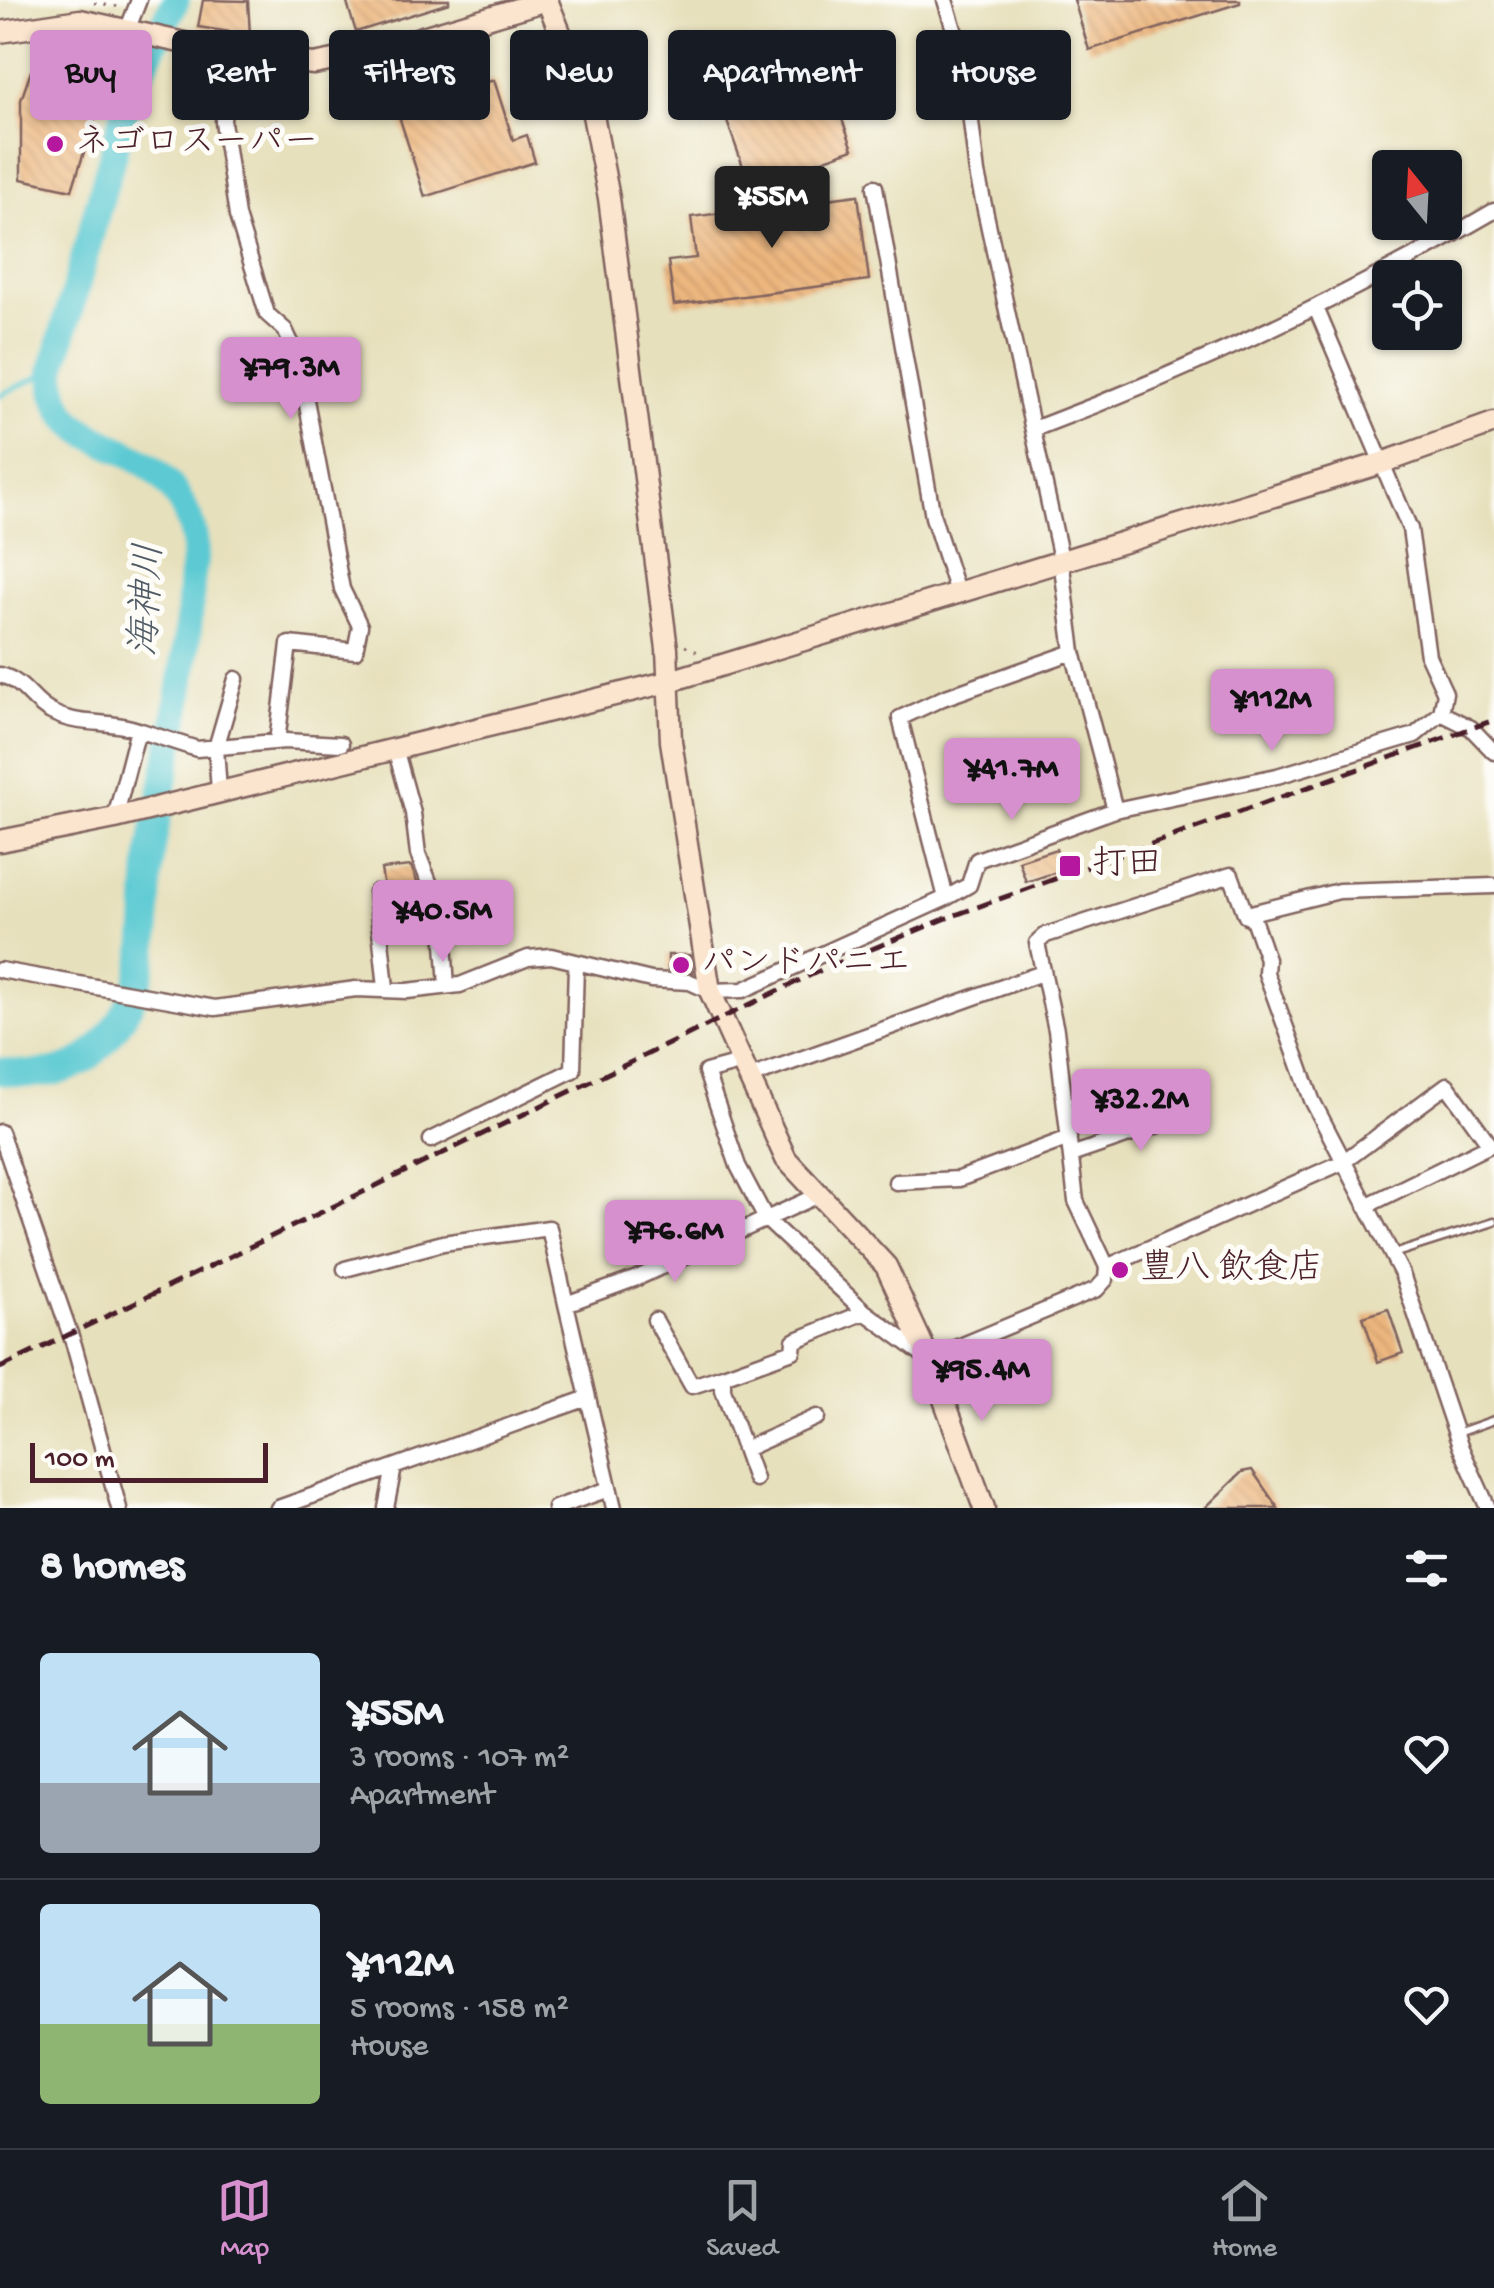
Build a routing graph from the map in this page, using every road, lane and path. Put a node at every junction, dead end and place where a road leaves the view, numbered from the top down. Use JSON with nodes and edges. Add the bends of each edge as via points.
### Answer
{"nodes":[{"id":1,"x":139,"y":0,"type":"edge"},
{"id":2,"x":547,"y":0,"type":"edge"},
{"id":3,"x":945,"y":0,"type":"edge"},
{"id":4,"x":128,"y":28,"type":"junction"},
{"id":5,"x":0,"y":32,"type":"edge"},
{"id":6,"x":172,"y":39,"type":"edge"},
{"id":7,"x":309,"y":63,"type":"edge"},
{"id":8,"x":224,"y":120,"type":"edge"},
{"id":9,"x":874,"y":187,"type":"dead end"},
{"id":10,"x":1494,"y":210,"type":"edge"},
{"id":11,"x":1316,"y":308,"type":"junction"},
{"id":12,"x":1494,"y":423,"type":"edge"},
{"id":13,"x":1034,"y":428,"type":"junction"},
{"id":14,"x":1385,"y":462,"type":"junction"},
{"id":15,"x":1061,"y":559,"type":"junction"},
{"id":16,"x":957,"y":592,"type":"junction"},
{"id":17,"x":685,"y":646,"type":"dead end"},
{"id":18,"x":1074,"y":652,"type":"junction"},
{"id":19,"x":705,"y":656,"type":"dead end"},
{"id":20,"x":0,"y":675,"type":"edge"},
{"id":21,"x":236,"y":678,"type":"dead end"},
{"id":22,"x":667,"y":682,"type":"junction"},
{"id":23,"x":1441,"y":713,"type":"junction"},
{"id":24,"x":138,"y":730,"type":"junction"},
{"id":25,"x":277,"y":742,"type":"junction"},
{"id":26,"x":341,"y":744,"type":"dead end"},
{"id":27,"x":216,"y":748,"type":"junction"},
{"id":28,"x":395,"y":748,"type":"junction"},
{"id":29,"x":1494,"y":752,"type":"edge"},
{"id":30,"x":220,"y":791,"type":"junction"},
{"id":31,"x":1115,"y":810,"type":"junction"},
{"id":32,"x":122,"y":816,"type":"junction"},
{"id":33,"x":0,"y":841,"type":"edge"},
{"id":34,"x":1494,"y":886,"type":"edge"},
{"id":35,"x":376,"y":892,"type":"dead end"},
{"id":36,"x":946,"y":898,"type":"junction"},
{"id":37,"x":1251,"y":914,"type":"junction"},
{"id":38,"x":576,"y":965,"type":"junction"},
{"id":39,"x":0,"y":970,"type":"edge"},
{"id":40,"x":1042,"y":972,"type":"junction"},
{"id":41,"x":447,"y":986,"type":"junction"},
{"id":42,"x":386,"y":988,"type":"junction"},
{"id":43,"x":710,"y":991,"type":"junction"},
{"id":44,"x":747,"y":1069,"type":"junction"},
{"id":45,"x":1196,"y":1112,"type":"dead end"},
{"id":46,"x":0,"y":1132,"type":"edge"},
{"id":47,"x":1069,"y":1138,"type":"junction"},
{"id":48,"x":431,"y":1140,"type":"dead end"},
{"id":49,"x":1071,"y":1155,"type":"junction"},
{"id":50,"x":1343,"y":1162,"type":"junction"},
{"id":51,"x":896,"y":1182,"type":"dead end"},
{"id":52,"x":819,"y":1195,"type":"junction"},
{"id":53,"x":1366,"y":1206,"type":"junction"},
{"id":54,"x":766,"y":1219,"type":"junction"},
{"id":55,"x":1494,"y":1222,"type":"edge"},
{"id":56,"x":1392,"y":1255,"type":"junction"},
{"id":57,"x":1107,"y":1267,"type":"junction"},
{"id":58,"x":345,"y":1269,"type":"dead end"},
{"id":59,"x":566,"y":1304,"type":"junction"},
{"id":60,"x":865,"y":1312,"type":"junction"},
{"id":61,"x":655,"y":1320,"type":"dead end"},
{"id":62,"x":929,"y":1358,"type":"junction"},
{"id":63,"x":723,"y":1376,"type":"junction"},
{"id":64,"x":585,"y":1399,"type":"junction"},
{"id":65,"x":817,"y":1416,"type":"dead end"},
{"id":66,"x":1494,"y":1420,"type":"edge"},
{"id":67,"x":1456,"y":1434,"type":"junction"},
{"id":68,"x":744,"y":1449,"type":"junction"},
{"id":69,"x":394,"y":1467,"type":"junction"},
{"id":70,"x":755,"y":1479,"type":"dead end"},
{"id":71,"x":609,"y":1489,"type":"junction"},
{"id":72,"x":119,"y":1508,"type":"edge"},
{"id":73,"x":278,"y":1508,"type":"edge"},
{"id":74,"x":386,"y":1508,"type":"edge"},
{"id":75,"x":555,"y":1508,"type":"edge"},
{"id":76,"x":614,"y":1508,"type":"edge"},
{"id":77,"x":984,"y":1508,"type":"edge"},
{"id":78,"x":1488,"y":1508,"type":"edge"}],
"edges":[{"from":1,"to":4,"type":"street"},
{"from":2,"to":7,"type":"street","via":[[369,53]]},
{"from":2,"to":22,"type":"street","via":[[593,114],[602,155]]},
{"from":3,"to":13,"type":"street","via":[[964,62],[976,173]]},
{"from":4,"to":5,"type":"street","via":[[80,20]]},
{"from":4,"to":6,"type":"street"},
{"from":8,"to":25,"type":"street","via":[[237,216],[267,314],[285,330],[298,358],[342,589],[360,626],[355,651],[288,644]]},
{"from":9,"to":16,"type":"street","via":[[932,518]]},
{"from":10,"to":11,"type":"street"},
{"from":11,"to":13,"type":"street","via":[[1200,364]]},
{"from":11,"to":14,"type":"street"},
{"from":12,"to":14,"type":"street"},
{"from":13,"to":15,"type":"street"},
{"from":14,"to":15,"type":"street"},
{"from":14,"to":23,"type":"street","via":[[1410,529],[1428,656],[1445,693]]},
{"from":15,"to":16,"type":"street"},
{"from":15,"to":18,"type":"street"},
{"from":16,"to":22,"type":"street"},
{"from":17,"to":19,"type":"path"},
{"from":18,"to":31,"type":"street"},
{"from":18,"to":36,"type":"street","via":[[900,718]]},
{"from":20,"to":24,"type":"street","via":[[30,690],[47,711],[81,724]]},
{"from":21,"to":27,"type":"street"},
{"from":22,"to":28,"type":"street"},
{"from":22,"to":43,"type":"street"},
{"from":23,"to":29,"type":"street","via":[[1471,728]]},
{"from":23,"to":31,"type":"street","via":[[1398,740],[1277,776]]},
{"from":24,"to":27,"type":"street","via":[[197,750]]},
{"from":24,"to":32,"type":"street"},
{"from":25,"to":26,"type":"street"},
{"from":25,"to":27,"type":"street"},
{"from":27,"to":30,"type":"street"},
{"from":28,"to":30,"type":"street"},
{"from":28,"to":41,"type":"street","via":[[418,854],[442,914]]},
{"from":30,"to":32,"type":"street"},
{"from":31,"to":36,"type":"street","via":[[977,860],[970,885]]},
{"from":32,"to":33,"type":"street"},
{"from":34,"to":37,"type":"street","via":[[1339,891]]},
{"from":35,"to":42,"type":"street"},
{"from":36,"to":43,"type":"street","via":[[743,990]]},
{"from":37,"to":40,"type":"street","via":[[1246,916],[1231,875],[1046,935],[1036,943]]},
{"from":37,"to":50,"type":"street","via":[[1312,1100]]},
{"from":38,"to":41,"type":"street","via":[[552,956],[528,958]]},
{"from":38,"to":43,"type":"street","via":[[690,982]]},
{"from":38,"to":48,"type":"street","via":[[574,1070]]},
{"from":39,"to":42,"type":"street","via":[[216,1008]]},
{"from":40,"to":44,"type":"street"},
{"from":40,"to":47,"type":"street"},
{"from":41,"to":42,"type":"street"},
{"from":43,"to":44,"type":"street"},
{"from":44,"to":52,"type":"street","via":[[786,1159]]},
{"from":44,"to":54,"type":"street","via":[[706,1072],[738,1166]]},
{"from":45,"to":49,"type":"street"},
{"from":46,"to":72,"type":"street","via":[[74,1344]]},
{"from":47,"to":49,"type":"street"},
{"from":47,"to":51,"type":"street","via":[[959,1179]]},
{"from":49,"to":57,"type":"street","via":[[1081,1220]]},
{"from":50,"to":53,"type":"street"},
{"from":50,"to":53,"type":"street","via":[[1447,1086],[1490,1145]]},
{"from":50,"to":57,"type":"street"},
{"from":52,"to":54,"type":"street"},
{"from":52,"to":62,"type":"street","via":[[886,1266]]},
{"from":53,"to":56,"type":"street"},
{"from":54,"to":59,"type":"street"},
{"from":54,"to":60,"type":"street"},
{"from":55,"to":56,"type":"lane"},
{"from":56,"to":67,"type":"street"},
{"from":57,"to":62,"type":"street","via":[[1097,1289]]},
{"from":58,"to":59,"type":"street","via":[[443,1243],[548,1228]]},
{"from":59,"to":64,"type":"street"},
{"from":60,"to":62,"type":"street"},
{"from":60,"to":63,"type":"street","via":[[794,1342],[793,1351]]},
{"from":61,"to":63,"type":"street","via":[[692,1386]]},
{"from":62,"to":77,"type":"street"},
{"from":63,"to":68,"type":"street"},
{"from":64,"to":69,"type":"street"},
{"from":64,"to":71,"type":"street"},
{"from":65,"to":68,"type":"street"},
{"from":66,"to":67,"type":"lane"},
{"from":67,"to":78,"type":"street"},
{"from":68,"to":70,"type":"street"},
{"from":69,"to":73,"type":"street"},
{"from":69,"to":74,"type":"street"},
{"from":71,"to":75,"type":"street"},
{"from":71,"to":76,"type":"street"}]}
